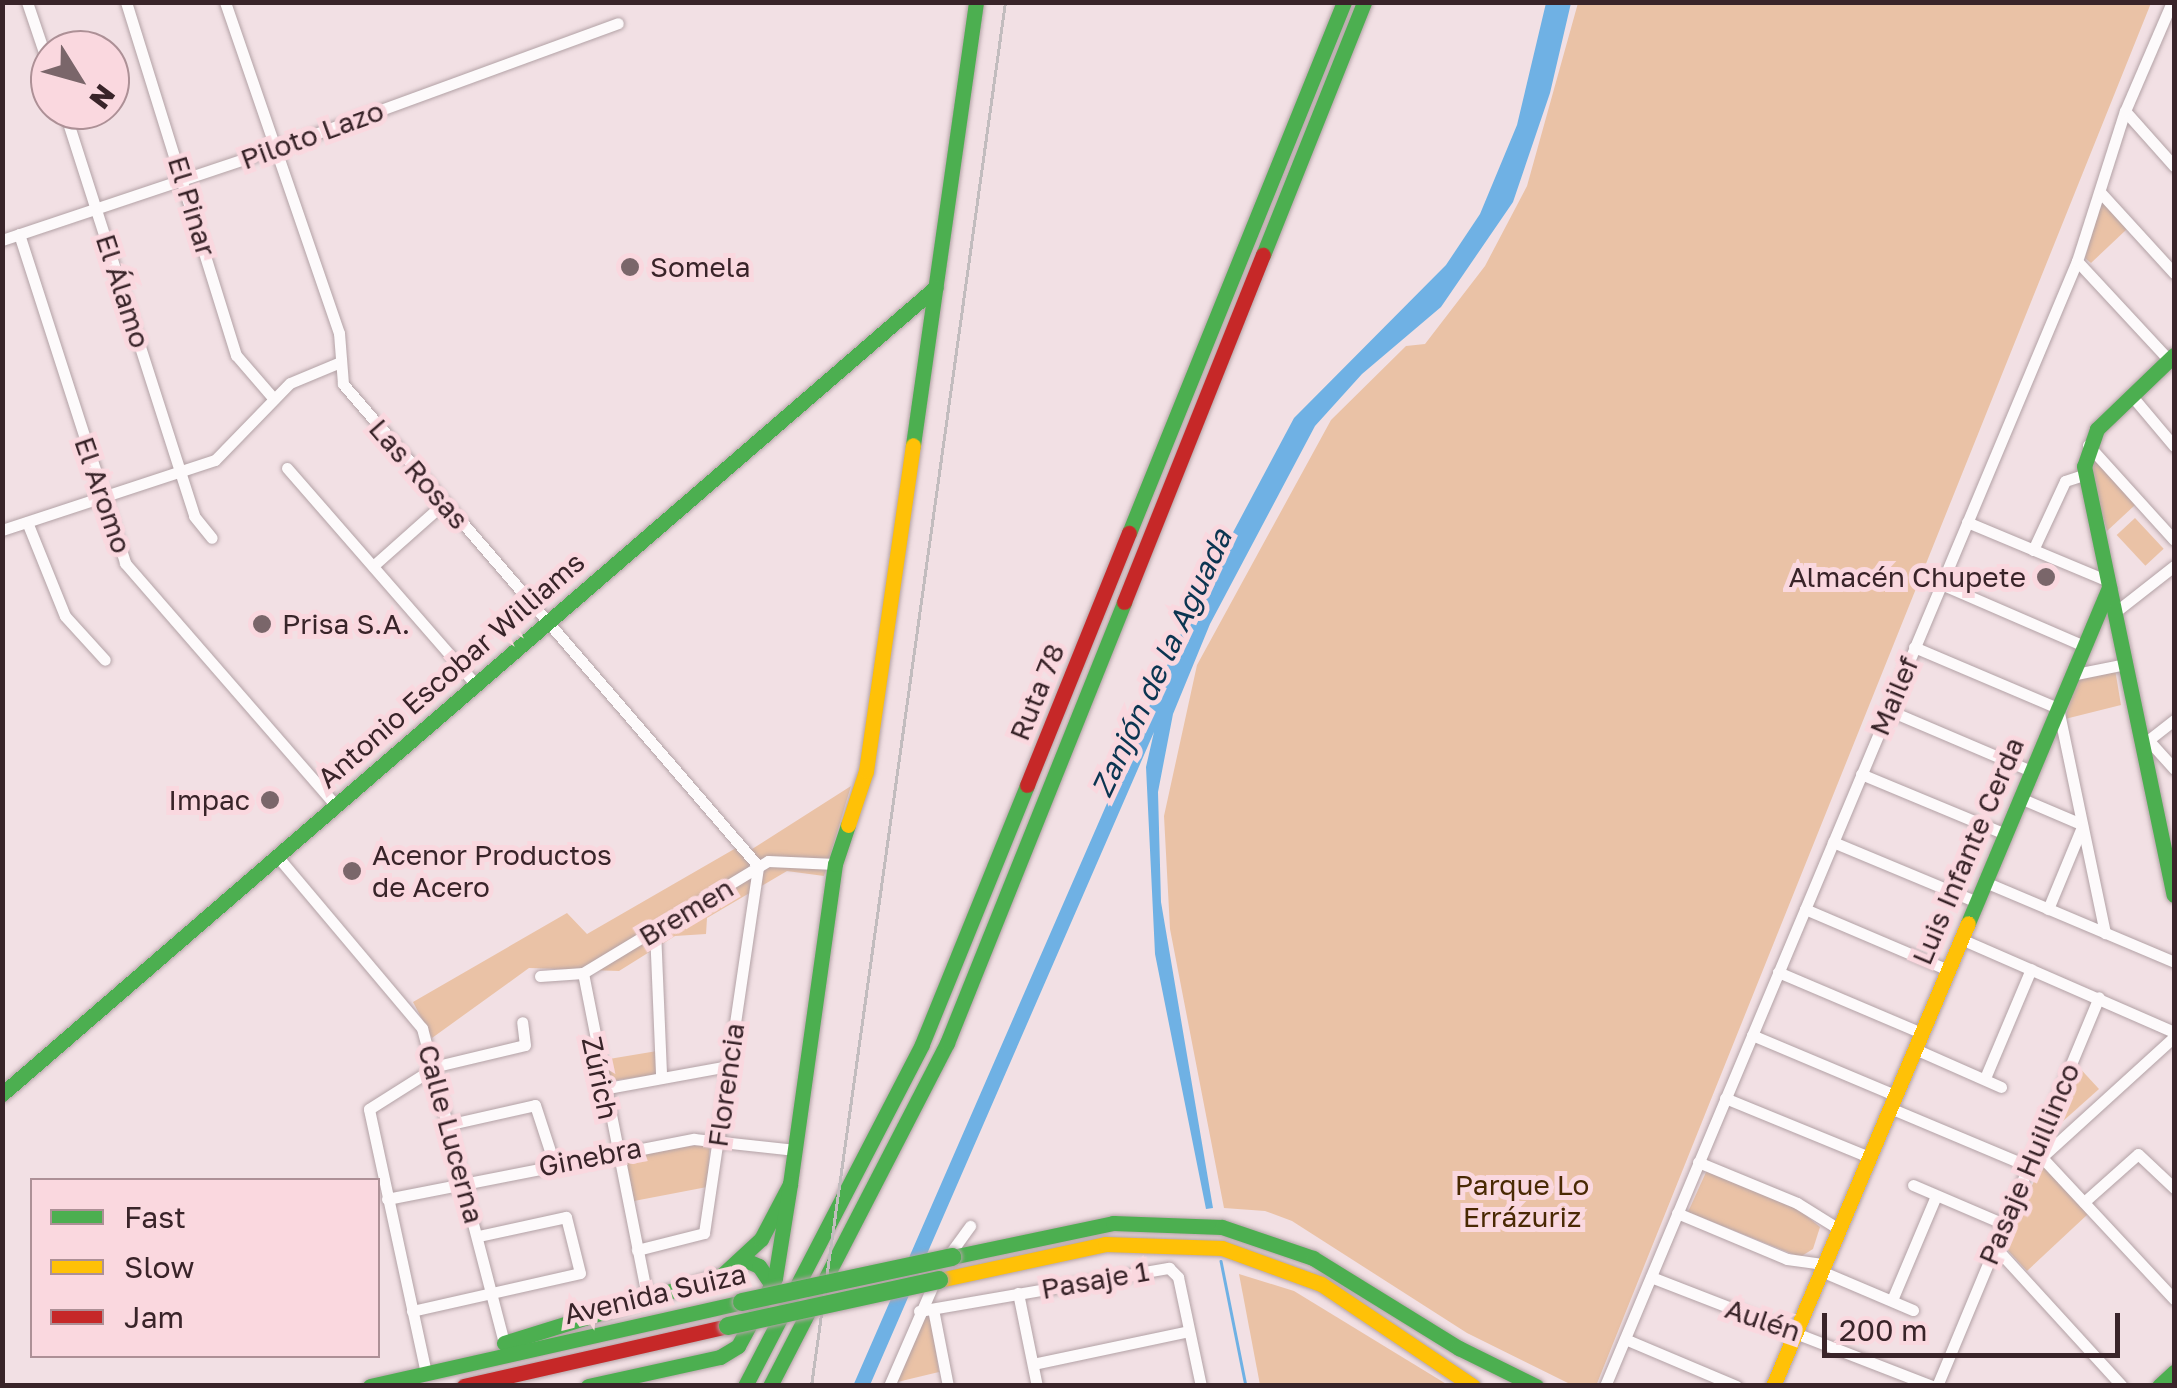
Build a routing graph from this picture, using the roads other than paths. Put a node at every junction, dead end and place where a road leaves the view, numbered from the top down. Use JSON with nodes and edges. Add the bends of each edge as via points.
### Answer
{"nodes":[{"id":1,"x":28,"y":2,"type":"edge"},
{"id":2,"x":126,"y":2,"type":"edge"},
{"id":3,"x":225,"y":2,"type":"edge"},
{"id":4,"x":976,"y":2,"type":"edge"},
{"id":5,"x":1344,"y":2,"type":"edge"},
{"id":6,"x":1364,"y":2,"type":"edge"},
{"id":7,"x":2172,"y":2,"type":"edge"},
{"id":8,"x":618,"y":23,"type":"dead end"},
{"id":9,"x":37,"y":30,"type":"edge"},
{"id":10,"x":2125,"y":111,"type":"junction"},
{"id":11,"x":71,"y":130,"type":"edge"},
{"id":12,"x":274,"y":150,"type":"junction"},
{"id":13,"x":2174,"y":166,"type":"edge"},
{"id":14,"x":184,"y":179,"type":"junction"},
{"id":15,"x":2100,"y":192,"type":"junction"},
{"id":16,"x":96,"y":208,"type":"junction"},
{"id":17,"x":19,"y":234,"type":"junction"},
{"id":18,"x":2,"y":240,"type":"edge"},
{"id":19,"x":2077,"y":261,"type":"junction"},
{"id":20,"x":2174,"y":272,"type":"edge"},
{"id":21,"x":936,"y":287,"type":"junction"},
{"id":22,"x":2172,"y":358,"type":"edge"},
{"id":23,"x":338,"y":364,"type":"junction"},
{"id":24,"x":2131,"y":394,"type":"junction"},
{"id":25,"x":274,"y":399,"type":"junction"},
{"id":26,"x":2088,"y":444,"type":"junction"},
{"id":27,"x":2174,"y":446,"type":"edge"},
{"id":28,"x":287,"y":468,"type":"dead end"},
{"id":29,"x":180,"y":472,"type":"junction"},
{"id":30,"x":2084,"y":475,"type":"junction"},
{"id":31,"x":102,"y":498,"type":"junction"},
{"id":32,"x":444,"y":504,"type":"junction"},
{"id":33,"x":27,"y":522,"type":"junction"},
{"id":34,"x":1967,"y":522,"type":"junction"},
{"id":35,"x":2,"y":530,"type":"edge"},
{"id":36,"x":212,"y":538,"type":"dead end"},
{"id":37,"x":2174,"y":540,"type":"edge"},
{"id":38,"x":2033,"y":550,"type":"junction"},
{"id":39,"x":373,"y":566,"type":"junction"},
{"id":40,"x":2174,"y":566,"type":"edge"},
{"id":41,"x":1941,"y":584,"type":"junction"},
{"id":42,"x":2108,"y":584,"type":"junction"},
{"id":43,"x":2114,"y":613,"type":"junction"},
{"id":44,"x":547,"y":623,"type":"junction"},
{"id":45,"x":2084,"y":646,"type":"junction"},
{"id":46,"x":1914,"y":647,"type":"junction"},
{"id":47,"x":105,"y":660,"type":"dead end"},
{"id":48,"x":2126,"y":664,"type":"junction"},
{"id":49,"x":2072,"y":676,"type":"junction"},
{"id":50,"x":476,"y":684,"type":"junction"},
{"id":51,"x":2058,"y":708,"type":"junction"},
{"id":52,"x":1888,"y":710,"type":"junction"},
{"id":53,"x":2174,"y":720,"type":"edge"},
{"id":54,"x":2146,"y":744,"type":"junction"},
{"id":55,"x":2174,"y":769,"type":"edge"},
{"id":56,"x":2031,"y":771,"type":"junction"},
{"id":57,"x":1861,"y":774,"type":"junction"},
{"id":58,"x":2020,"y":798,"type":"junction"},
{"id":59,"x":336,"y":806,"type":"junction"},
{"id":60,"x":2081,"y":825,"type":"junction"},
{"id":61,"x":2005,"y":834,"type":"junction"},
{"id":62,"x":1833,"y":842,"type":"junction"},
{"id":63,"x":277,"y":856,"type":"junction"},
{"id":64,"x":835,"y":864,"type":"junction"},
{"id":65,"x":758,"y":866,"type":"junction"},
{"id":66,"x":1985,"y":882,"type":"junction"},
{"id":67,"x":2174,"y":885,"type":"edge"},
{"id":68,"x":1976,"y":902,"type":"junction"},
{"id":69,"x":1804,"y":909,"type":"junction"},
{"id":70,"x":2048,"y":909,"type":"junction"},
{"id":71,"x":656,"y":930,"type":"junction"},
{"id":72,"x":2105,"y":933,"type":"junction"},
{"id":73,"x":1961,"y":939,"type":"junction"},
{"id":74,"x":2174,"y":962,"type":"edge"},
{"id":75,"x":2031,"y":969,"type":"junction"},
{"id":76,"x":1948,"y":970,"type":"junction"},
{"id":77,"x":1778,"y":972,"type":"junction"},
{"id":78,"x":583,"y":973,"type":"junction"},
{"id":79,"x":540,"y":976,"type":"dead end"},
{"id":80,"x":2099,"y":998,"type":"junction"},
{"id":81,"x":522,"y":1022,"type":"dead end"},
{"id":82,"x":2174,"y":1034,"type":"edge"},
{"id":83,"x":1752,"y":1035,"type":"junction"},
{"id":84,"x":1918,"y":1041,"type":"junction"},
{"id":85,"x":437,"y":1066,"type":"junction"},
{"id":86,"x":729,"y":1066,"type":"junction"},
{"id":87,"x":661,"y":1076,"type":"junction"},
{"id":88,"x":1985,"y":1078,"type":"junction"},
{"id":89,"x":2001,"y":1087,"type":"dead end"},
{"id":90,"x":602,"y":1089,"type":"junction"},
{"id":91,"x":2,"y":1094,"type":"edge"},
{"id":92,"x":1726,"y":1098,"type":"junction"},
{"id":93,"x":1893,"y":1102,"type":"junction"},
{"id":94,"x":451,"y":1124,"type":"junction"},
{"id":95,"x":718,"y":1139,"type":"junction"},
{"id":96,"x":615,"y":1150,"type":"junction"},
{"id":97,"x":795,"y":1150,"type":"junction"},
{"id":98,"x":2038,"y":1154,"type":"junction"},
{"id":99,"x":1869,"y":1157,"type":"junction"},
{"id":100,"x":1698,"y":1162,"type":"junction"},
{"id":101,"x":554,"y":1163,"type":"junction"},
{"id":102,"x":2028,"y":1166,"type":"junction"},
{"id":103,"x":465,"y":1182,"type":"junction"},
{"id":104,"x":790,"y":1184,"type":"junction"},
{"id":105,"x":1913,"y":1185,"type":"dead end"},
{"id":106,"x":2174,"y":1188,"type":"edge"},
{"id":107,"x":1936,"y":1196,"type":"junction"},
{"id":108,"x":387,"y":1199,"type":"junction"},
{"id":109,"x":2084,"y":1202,"type":"junction"},
{"id":110,"x":1677,"y":1213,"type":"junction"},
{"id":111,"x":2004,"y":1224,"type":"junction"},
{"id":112,"x":970,"y":1226,"type":"dead end"},
{"id":113,"x":1839,"y":1229,"type":"junction"},
{"id":114,"x":478,"y":1236,"type":"junction"},
{"id":115,"x":1994,"y":1247,"type":"junction"},
{"id":116,"x":637,"y":1250,"type":"junction"},
{"id":117,"x":743,"y":1260,"type":"junction"},
{"id":118,"x":1823,"y":1268,"type":"junction"},
{"id":119,"x":1650,"y":1277,"type":"junction"},
{"id":120,"x":772,"y":1284,"type":"junction"},
{"id":121,"x":1018,"y":1293,"type":"junction"},
{"id":122,"x":492,"y":1294,"type":"junction"},
{"id":123,"x":2174,"y":1299,"type":"edge"},
{"id":124,"x":648,"y":1300,"type":"junction"},
{"id":125,"x":1892,"y":1300,"type":"junction"},
{"id":126,"x":932,"y":1309,"type":"junction"},
{"id":127,"x":1913,"y":1310,"type":"dead end"},
{"id":128,"x":412,"y":1311,"type":"junction"},
{"id":129,"x":919,"y":1312,"type":"junction"},
{"id":130,"x":1190,"y":1331,"type":"junction"},
{"id":131,"x":1795,"y":1334,"type":"junction"},
{"id":132,"x":1625,"y":1339,"type":"junction"},
{"id":133,"x":504,"y":1343,"type":"junction"},
{"id":134,"x":470,"y":1364,"type":"junction"},
{"id":135,"x":1033,"y":1364,"type":"junction"},
{"id":136,"x":2174,"y":1372,"type":"edge"},
{"id":137,"x":426,"y":1373,"type":"junction"},
{"id":138,"x":370,"y":1386,"type":"edge"},
{"id":139,"x":464,"y":1386,"type":"edge"},
{"id":140,"x":588,"y":1386,"type":"edge"},
{"id":141,"x":746,"y":1386,"type":"edge"},
{"id":142,"x":770,"y":1386,"type":"edge"},
{"id":143,"x":889,"y":1386,"type":"edge"},
{"id":144,"x":948,"y":1386,"type":"edge"},
{"id":145,"x":1038,"y":1386,"type":"edge"},
{"id":146,"x":1202,"y":1386,"type":"edge"},
{"id":147,"x":1473,"y":1386,"type":"edge"},
{"id":148,"x":1536,"y":1386,"type":"edge"},
{"id":149,"x":1605,"y":1386,"type":"edge"},
{"id":150,"x":1736,"y":1386,"type":"edge"},
{"id":151,"x":1773,"y":1386,"type":"edge"},
{"id":152,"x":1934,"y":1386,"type":"edge"},
{"id":153,"x":2122,"y":1386,"type":"edge"},
{"id":154,"x":2159,"y":1386,"type":"edge"}],
"edges":[{"from":1,"to":9,"type":"street"},
{"from":2,"to":14,"type":"street","name":"El Pinar"},
{"from":3,"to":12,"type":"street","name":"Las Rosas"},
{"from":4,"to":21,"type":"main road"},
{"from":5,"to":141,"type":"main road","name":"Ruta 78","via":[[922,1044]]},
{"from":6,"to":142,"type":"main road","name":"Ruta 78","via":[[947,1043]]},
{"from":7,"to":10,"type":"street","name":"Mailef"},
{"from":8,"to":12,"type":"street","name":"Piloto Lazo"},
{"from":10,"to":13,"type":"street"},
{"from":10,"to":15,"type":"street","name":"Mailef"},
{"from":11,"to":16,"type":"street","name":"El Álamo"},
{"from":12,"to":14,"type":"street","name":"Piloto Lazo"},
{"from":12,"to":23,"type":"street","name":"Las Rosas","via":[[338,332]]},
{"from":14,"to":16,"type":"street","name":"Piloto Lazo"},
{"from":14,"to":25,"type":"street","name":"El Pinar","via":[[236,355]]},
{"from":15,"to":19,"type":"street","name":"Mailef"},
{"from":15,"to":20,"type":"street"},
{"from":16,"to":17,"type":"street","name":"Piloto Lazo"},
{"from":16,"to":29,"type":"street","name":"El Álamo"},
{"from":17,"to":18,"type":"street","name":"Piloto Lazo"},
{"from":17,"to":31,"type":"street","name":"El Aromo"},
{"from":19,"to":22,"type":"street"},
{"from":19,"to":34,"type":"street","name":"Mailef"},
{"from":21,"to":44,"type":"main road","name":"Antonio Escobar Williams"},
{"from":21,"to":64,"type":"main road","via":[[866,771]]},
{"from":22,"to":24,"type":"main road"},
{"from":23,"to":25,"type":"street","via":[[302,375]]},
{"from":23,"to":32,"type":"street","name":"Las Rosas","via":[[343,384]]},
{"from":24,"to":26,"type":"main road"},
{"from":24,"to":27,"type":"street"},
{"from":25,"to":29,"type":"street","via":[[219,458]]},
{"from":26,"to":30,"type":"main road"},
{"from":26,"to":37,"type":"street"},
{"from":28,"to":39,"type":"street"},
{"from":29,"to":31,"type":"street"},
{"from":29,"to":36,"type":"street","name":"El Álamo","via":[[194,516]]},
{"from":30,"to":38,"type":"street","via":[[2063,484]]},
{"from":30,"to":42,"type":"main road"},
{"from":31,"to":33,"type":"street"},
{"from":31,"to":59,"type":"street","name":"El Aromo","via":[[128,568]]},
{"from":32,"to":39,"type":"street"},
{"from":32,"to":44,"type":"street","name":"Las Rosas"},
{"from":33,"to":35,"type":"street"},
{"from":33,"to":47,"type":"street","via":[[65,616]]},
{"from":34,"to":38,"type":"street"},
{"from":34,"to":41,"type":"street","name":"Mailef"},
{"from":38,"to":42,"type":"street"},
{"from":39,"to":50,"type":"street"},
{"from":40,"to":43,"type":"street"},
{"from":41,"to":45,"type":"street"},
{"from":41,"to":46,"type":"street","name":"Mailef"},
{"from":42,"to":43,"type":"main road"},
{"from":42,"to":45,"type":"main road","name":"Luis Infante Cerda"},
{"from":43,"to":48,"type":"main road"},
{"from":44,"to":50,"type":"main road","name":"Antonio Escobar Williams"},
{"from":44,"to":65,"type":"street","name":"Las Rosas"},
{"from":45,"to":49,"type":"main road","name":"Luis Infante Cerda"},
{"from":46,"to":51,"type":"street"},
{"from":46,"to":52,"type":"street","name":"Mailef"},
{"from":48,"to":49,"type":"street"},
{"from":48,"to":54,"type":"main road"},
{"from":49,"to":51,"type":"main road","name":"Luis Infante Cerda"},
{"from":50,"to":59,"type":"main road","name":"Antonio Escobar Williams"},
{"from":51,"to":56,"type":"main road","name":"Luis Infante Cerda"},
{"from":51,"to":60,"type":"street"},
{"from":52,"to":56,"type":"street"},
{"from":52,"to":57,"type":"street","name":"Mailef"},
{"from":53,"to":54,"type":"street"},
{"from":54,"to":55,"type":"street"},
{"from":54,"to":67,"type":"main road"},
{"from":56,"to":58,"type":"main road","name":"Luis Infante Cerda"},
{"from":57,"to":61,"type":"street"},
{"from":57,"to":62,"type":"street","name":"Mailef"},
{"from":58,"to":60,"type":"street"},
{"from":58,"to":61,"type":"main road","name":"Luis Infante Cerda"},
{"from":59,"to":63,"type":"main road","name":"Antonio Escobar Williams"},
{"from":60,"to":70,"type":"street"},
{"from":60,"to":72,"type":"street"},
{"from":61,"to":66,"type":"main road","name":"Luis Infante Cerda"},
{"from":62,"to":68,"type":"street"},
{"from":62,"to":69,"type":"street","name":"Mailef"},
{"from":63,"to":85,"type":"street","name":"Calle Lucerna","via":[[407,1003]]},
{"from":63,"to":91,"type":"main road","name":"Antonio Escobar Williams"},
{"from":64,"to":65,"type":"street","name":"Bremen","via":[[779,859]]},
{"from":64,"to":97,"type":"main road"},
{"from":65,"to":71,"type":"street","name":"Bremen"},
{"from":65,"to":86,"type":"street","name":"Florencia"},
{"from":66,"to":68,"type":"main road","name":"Luis Infante Cerda"},
{"from":66,"to":70,"type":"street"},
{"from":68,"to":73,"type":"main road","name":"Luis Infante Cerda"},
{"from":69,"to":76,"type":"street"},
{"from":69,"to":77,"type":"street","name":"Mailef"},
{"from":70,"to":72,"type":"street"},
{"from":71,"to":78,"type":"street","name":"Bremen"},
{"from":71,"to":87,"type":"street"},
{"from":72,"to":74,"type":"street"},
{"from":73,"to":75,"type":"street"},
{"from":73,"to":76,"type":"main road","name":"Luis Infante Cerda"},
{"from":75,"to":80,"type":"street"},
{"from":75,"to":88,"type":"street"},
{"from":76,"to":84,"type":"main road","name":"Luis Infante Cerda"},
{"from":77,"to":83,"type":"street","name":"Mailef"},
{"from":77,"to":84,"type":"street"},
{"from":78,"to":79,"type":"street","name":"Bremen"},
{"from":78,"to":90,"type":"street","name":"Zúrich"},
{"from":80,"to":82,"type":"street"},
{"from":80,"to":98,"type":"street","name":"Pasaje Huillinco"},
{"from":81,"to":85,"type":"street","via":[[525,1045]]},
{"from":82,"to":98,"type":"street","name":"Pasaje Huillinco"},
{"from":83,"to":92,"type":"street","name":"Mailef"},
{"from":83,"to":93,"type":"street"},
{"from":84,"to":88,"type":"street"},
{"from":84,"to":93,"type":"main road","name":"Luis Infante Cerda"},
{"from":85,"to":94,"type":"street","name":"Calle Lucerna"},
{"from":85,"to":108,"type":"street","via":[[369,1110]]},
{"from":86,"to":87,"type":"street"},
{"from":86,"to":95,"type":"street","name":"Florencia"},
{"from":87,"to":90,"type":"street"},
{"from":88,"to":89,"type":"street"},
{"from":90,"to":96,"type":"street","name":"Zúrich"},
{"from":92,"to":99,"type":"street"},
{"from":92,"to":100,"type":"street","name":"Mailef"},
{"from":93,"to":99,"type":"main road","name":"Luis Infante Cerda"},
{"from":93,"to":102,"type":"street"},
{"from":94,"to":101,"type":"street","via":[[535,1105]]},
{"from":94,"to":103,"type":"street","name":"Calle Lucerna"},
{"from":95,"to":96,"type":"street","name":"Ginebra"},
{"from":95,"to":97,"type":"street","name":"Ginebra"},
{"from":95,"to":116,"type":"street","name":"Florencia","via":[[703,1235]]},
{"from":96,"to":101,"type":"street","name":"Ginebra"},
{"from":96,"to":116,"type":"street","name":"Zúrich"},
{"from":97,"to":104,"type":"main road"},
{"from":98,"to":102,"type":"street","name":"Pasaje Huillinco"},
{"from":98,"to":109,"type":"street"},
{"from":99,"to":113,"type":"main road","name":"Luis Infante Cerda"},
{"from":100,"to":110,"type":"street","name":"Mailef"},
{"from":100,"to":113,"type":"street"},
{"from":101,"to":103,"type":"street","name":"Ginebra"},
{"from":102,"to":111,"type":"street","name":"Pasaje Huillinco"},
{"from":103,"to":108,"type":"street","name":"Ginebra"},
{"from":103,"to":114,"type":"street","name":"Calle Lucerna"},
{"from":104,"to":117,"type":"main road","name":"Avenida Suiza"},
{"from":104,"to":120,"type":"main road"},
{"from":105,"to":107,"type":"street"},
{"from":106,"to":109,"type":"street","via":[[2138,1154]]},
{"from":107,"to":111,"type":"street"},
{"from":107,"to":125,"type":"street"},
{"from":108,"to":128,"type":"street"},
{"from":109,"to":123,"type":"street"},
{"from":110,"to":118,"type":"street"},
{"from":110,"to":119,"type":"street","name":"Mailef"},
{"from":111,"to":115,"type":"street","name":"Pasaje Huillinco"},
{"from":112,"to":129,"type":"street"},
{"from":113,"to":118,"type":"main road","name":"Luis Infante Cerda"},
{"from":114,"to":122,"type":"street","name":"Calle Lucerna"},
{"from":114,"to":122,"type":"street","via":[[561,1217],[569,1222],[577,1276]]},
{"from":115,"to":152,"type":"street","name":"Pasaje Huillinco"},
{"from":115,"to":153,"type":"street"},
{"from":116,"to":124,"type":"street","name":"Zúrich"},
{"from":117,"to":120,"type":"main road","via":[[764,1270]]},
{"from":117,"to":124,"type":"main road","name":"Avenida Suiza","via":[[712,1280]]},
{"from":118,"to":125,"type":"street"},
{"from":118,"to":131,"type":"main road","name":"Luis Infante Cerda"},
{"from":119,"to":131,"type":"street","name":"Aulén"},
{"from":119,"to":132,"type":"street","name":"Mailef"},
{"from":120,"to":140,"type":"main road","via":[[742,1341],[727,1354]]},
{"from":121,"to":126,"type":"street","name":"Pasaje 1"},
{"from":121,"to":130,"type":"street","name":"Pasaje 1","via":[[1172,1270]]},
{"from":121,"to":135,"type":"street"},
{"from":122,"to":128,"type":"street"},
{"from":122,"to":133,"type":"street","name":"Calle Lucerna"},
{"from":124,"to":133,"type":"main road","name":"Avenida Suiza"},
{"from":125,"to":127,"type":"street"},
{"from":126,"to":129,"type":"street","name":"Pasaje 1"},
{"from":126,"to":144,"type":"street"},
{"from":128,"to":137,"type":"street"},
{"from":129,"to":143,"type":"street"},
{"from":130,"to":135,"type":"street"},
{"from":130,"to":146,"type":"street"},
{"from":131,"to":151,"type":"main road","name":"Luis Infante Cerda"},
{"from":131,"to":152,"type":"street","name":"Aulén"},
{"from":132,"to":149,"type":"street","name":"Mailef"},
{"from":132,"to":150,"type":"street"},
{"from":133,"to":134,"type":"main road","name":"Avenida Suiza"},
{"from":134,"to":137,"type":"main road","name":"Avenida Suiza"},
{"from":134,"to":148,"type":"main road","name":"Avenida Suiza","bridge":true,"via":[[1112,1223],[1222,1227],[1312,1258],[1459,1348]]},
{"from":135,"to":145,"type":"street"},
{"from":136,"to":154,"type":"main road"},
{"from":137,"to":138,"type":"main road","name":"Avenida Suiza"},
{"from":139,"to":147,"type":"main road","name":"Avenida Suiza","bridge":true,"via":[[1105,1244],[1222,1248],[1321,1284]]}]}
